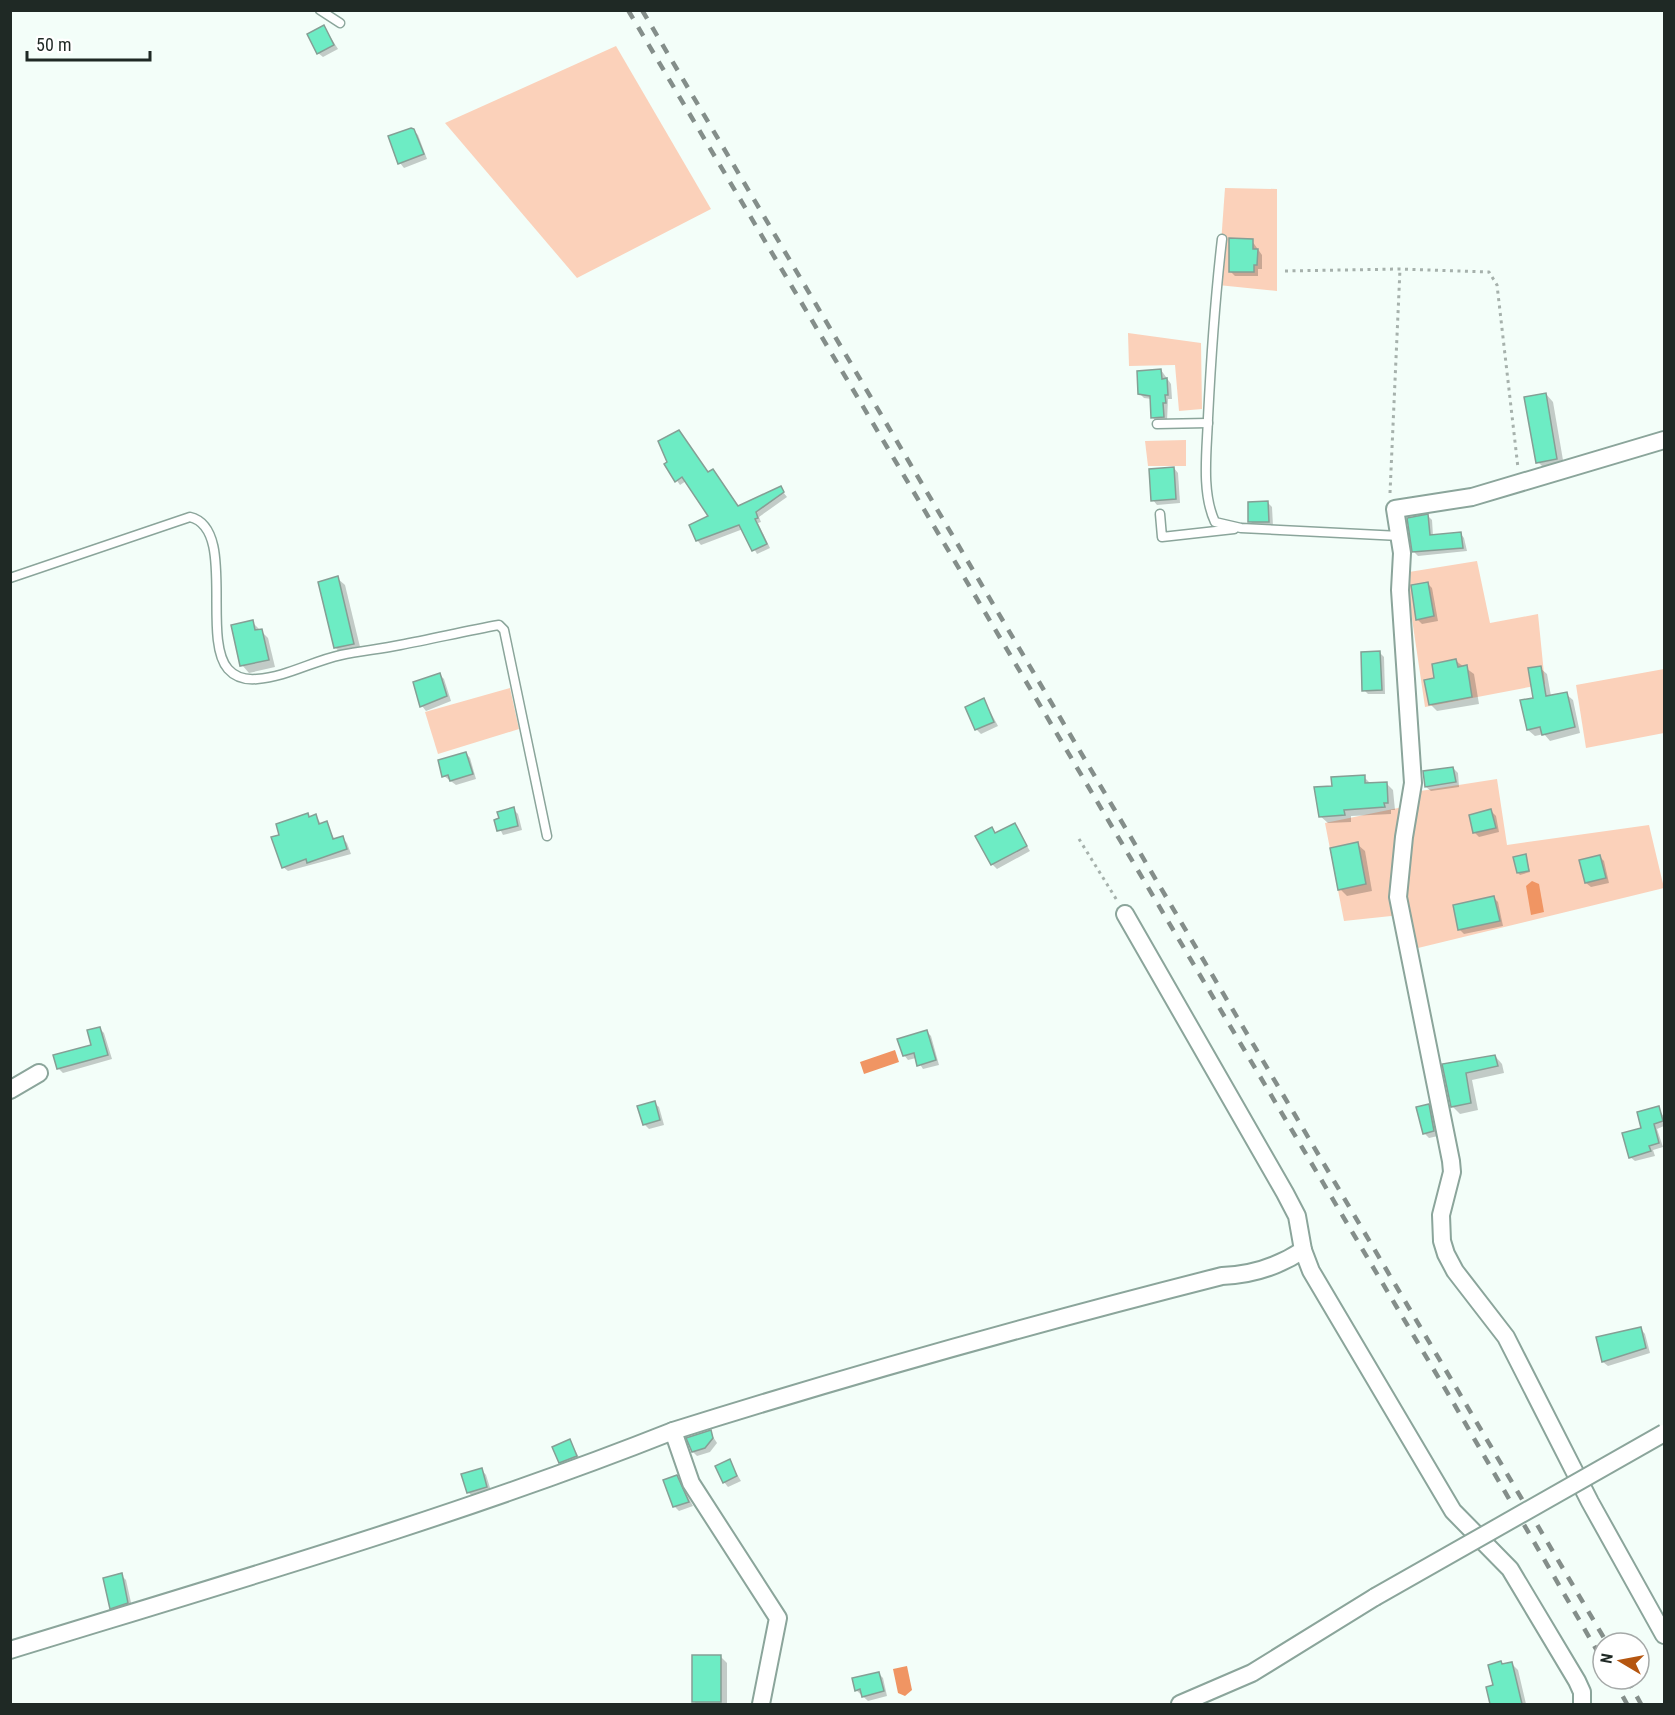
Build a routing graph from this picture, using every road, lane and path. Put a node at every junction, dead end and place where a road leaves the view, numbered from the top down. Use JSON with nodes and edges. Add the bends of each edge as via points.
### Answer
{"nodes":[{"id":1,"x":320,"y":10,"type":"edge"},
{"id":2,"x":340,"y":23,"type":"dead end"},
{"id":3,"x":1222,"y":239,"type":"dead end"},
{"id":4,"x":1400,"y":269,"type":"junction"},
{"id":5,"x":1285,"y":271,"type":"dead end"},
{"id":6,"x":1208,"y":423,"type":"junction"},
{"id":7,"x":1157,"y":424,"type":"dead end"},
{"id":8,"x":1665,"y":440,"type":"edge"},
{"id":9,"x":1523,"y":481,"type":"junction"},
{"id":10,"x":1395,"y":509,"type":"junction"},
{"id":11,"x":1160,"y":514,"type":"dead end"},
{"id":12,"x":1241,"y":528,"type":"junction"},
{"id":13,"x":1400,"y":536,"type":"junction"},
{"id":14,"x":10,"y":578,"type":"edge"},
{"id":15,"x":548,"y":836,"type":"dead end"},
{"id":16,"x":1079,"y":839,"type":"dead end"},
{"id":17,"x":1125,"y":914,"type":"joint"},
{"id":18,"x":39,"y":1073,"type":"dead end"},
{"id":19,"x":10,"y":1090,"type":"edge"},
{"id":20,"x":1303,"y":1250,"type":"junction"},
{"id":21,"x":673,"y":1431,"type":"junction"},
{"id":22,"x":1665,"y":1433,"type":"edge"},
{"id":23,"x":1665,"y":1635,"type":"edge"},
{"id":24,"x":10,"y":1650,"type":"edge"},
{"id":25,"x":761,"y":1704,"type":"edge"},
{"id":26,"x":1180,"y":1704,"type":"edge"},
{"id":27,"x":1582,"y":1704,"type":"edge"}],
"edges":[{"from":1,"to":2,"type":"lane"},
{"from":3,"to":6,"type":"lane","via":[[1212,313]]},
{"from":4,"to":5,"type":"path"},
{"from":4,"to":9,"type":"path","via":[[1482,270],[1495,278],[1518,467]]},
{"from":4,"to":10,"type":"path","via":[[1389,488]]},
{"from":6,"to":7,"type":"lane"},
{"from":6,"to":12,"type":"lane","via":[[1209,509],[1215,522]]},
{"from":8,"to":9,"type":"street"},
{"from":9,"to":10,"type":"street","via":[[1472,497]]},
{"from":10,"to":13,"type":"street"},
{"from":11,"to":12,"type":"lane","via":[[1162,537]]},
{"from":12,"to":13,"type":"lane"},
{"from":13,"to":23,"type":"street","via":[[1413,783],[1398,897],[1451,1161],[1441,1215],[1442,1241],[1455,1271],[1506,1337],[1590,1502]]},
{"from":14,"to":15,"type":"lane","via":[[190,517],[199,519],[212,544],[223,658],[227,668],[245,679],[277,675],[340,655],[499,625],[504,630]]},
{"from":16,"to":17,"type":"path"},
{"from":17,"to":20,"type":"street","via":[[1285,1193],[1297,1216]]},
{"from":18,"to":19,"type":"street"},
{"from":20,"to":21,"type":"street","via":[[1284,1262],[1240,1276],[1222,1276],[1071,1314]]},
{"from":20,"to":27,"type":"street","via":[[1311,1271],[1453,1511],[1510,1569],[1582,1692]]},
{"from":21,"to":24,"type":"street","via":[[594,1462],[295,1562]]},
{"from":21,"to":25,"type":"street","via":[[691,1483],[778,1618]]},
{"from":22,"to":26,"type":"street","bridge":true,"via":[[1375,1597],[1252,1672]]}]}
